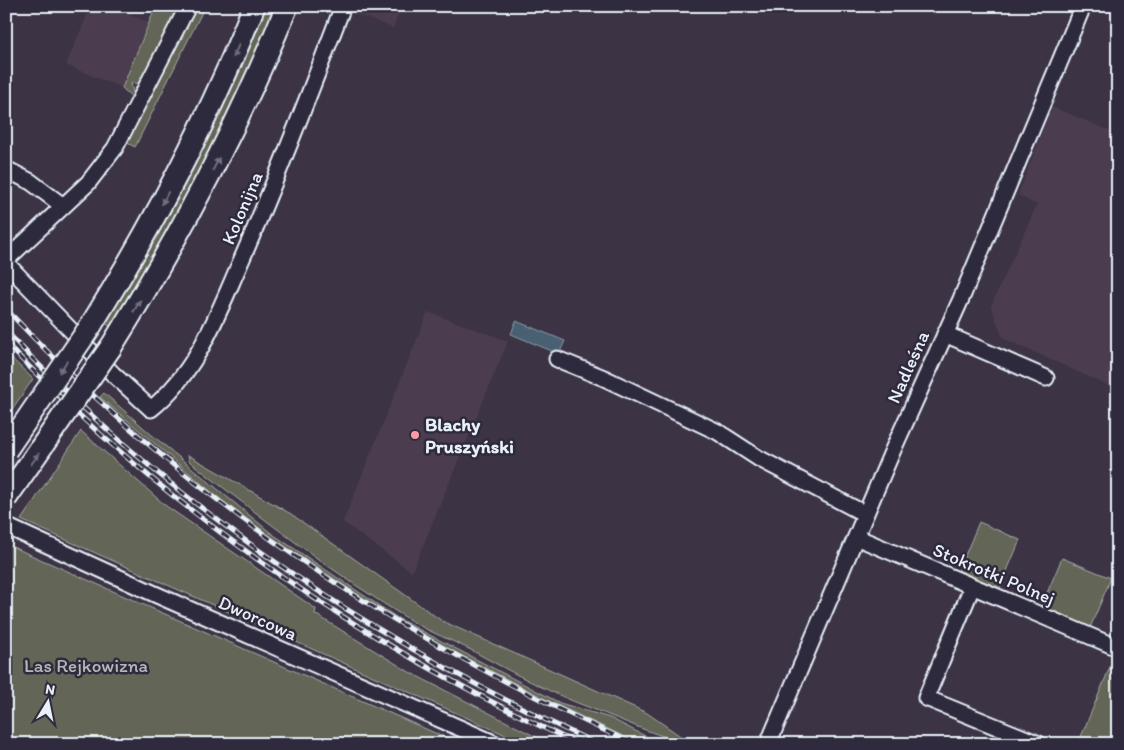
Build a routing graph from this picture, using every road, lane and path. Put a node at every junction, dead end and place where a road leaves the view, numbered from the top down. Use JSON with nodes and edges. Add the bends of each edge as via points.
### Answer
{"nodes":[{"id":1,"x":188,"y":6,"type":"edge"},
{"id":2,"x":254,"y":6,"type":"edge"},
{"id":3,"x":287,"y":6,"type":"edge"},
{"id":4,"x":343,"y":6,"type":"edge"},
{"id":5,"x":1083,"y":6,"type":"edge"},
{"id":6,"x":6,"y":168,"type":"edge"},
{"id":7,"x":63,"y":206,"type":"junction"},
{"id":8,"x":6,"y":262,"type":"edge"},
{"id":9,"x":945,"y":334,"type":"junction"},
{"id":10,"x":557,"y":360,"type":"dead end"},
{"id":11,"x":1046,"y":378,"type":"dead end"},
{"id":12,"x":6,"y":450,"type":"edge"},
{"id":13,"x":6,"y":498,"type":"edge"},
{"id":14,"x":865,"y":514,"type":"junction"},
{"id":15,"x":6,"y":526,"type":"edge"},
{"id":16,"x":856,"y":537,"type":"junction"},
{"id":17,"x":972,"y":587,"type":"junction"},
{"id":18,"x":1118,"y":648,"type":"edge"},
{"id":19,"x":496,"y":744,"type":"edge"},
{"id":20,"x":768,"y":744,"type":"edge"},
{"id":21,"x":1039,"y":744,"type":"edge"}],
"edges":[{"from":1,"to":7,"type":"street","via":[[115,148],[88,183]]},
{"from":2,"to":12,"type":"highway","one_way":true,"bridge":true,"via":[[221,86],[138,246],[90,326]]},
{"from":13,"to":3,"type":"highway","one_way":true,"bridge":true,"via":[[111,347],[161,266],[246,103]]},
{"from":4,"to":8,"type":"street","name":"Kolonijna","via":[[268,201],[205,342],[182,378],[151,409]]},
{"from":5,"to":9,"type":"street","name":"Nadleśna"},
{"from":6,"to":7,"type":"street"},
{"from":7,"to":8,"type":"street"},
{"from":9,"to":11,"type":"street"},
{"from":9,"to":14,"type":"street","name":"Nadleśna"},
{"from":10,"to":14,"type":"street","via":[[604,378],[718,432],[758,458]]},
{"from":14,"to":16,"type":"street","name":"Nadleśna"},
{"from":15,"to":19,"type":"street","name":"Dworcowa"},
{"from":16,"to":17,"type":"street","name":"Stokrotki Polnej"},
{"from":16,"to":20,"type":"street","name":"Nadleśna"},
{"from":17,"to":18,"type":"street","name":"Stokrotki Polnej"},
{"from":17,"to":21,"type":"street","via":[[926,698]]}]}
